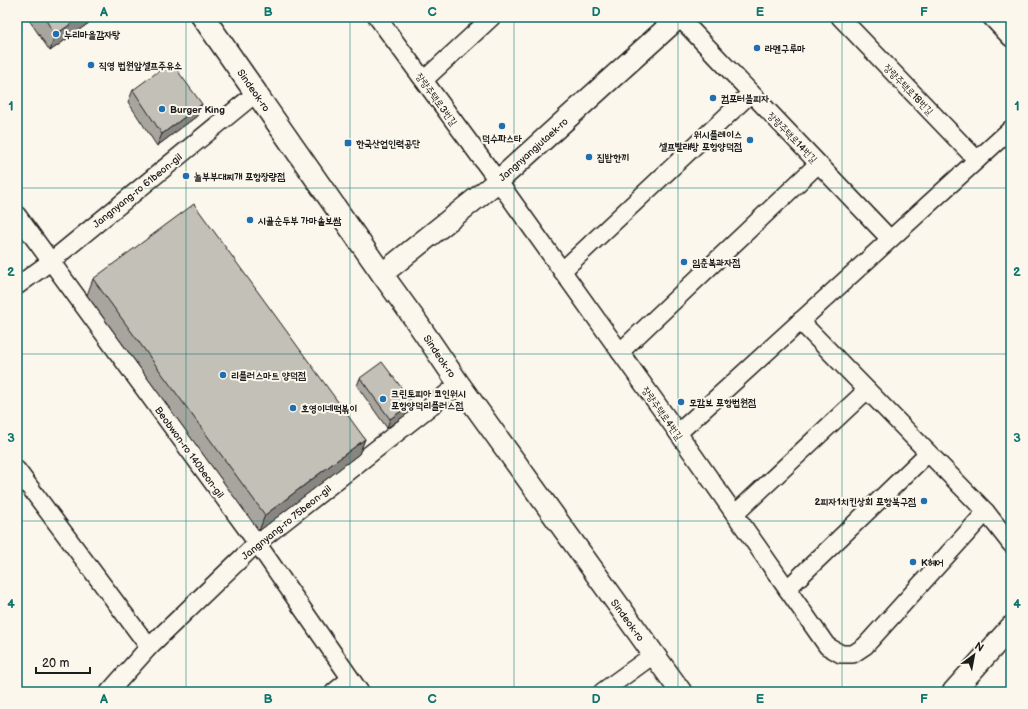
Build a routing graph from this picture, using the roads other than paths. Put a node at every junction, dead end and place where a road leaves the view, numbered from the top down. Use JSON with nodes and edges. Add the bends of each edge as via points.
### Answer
{"nodes":[{"id":1,"x":203,"y":17,"type":"edge"},
{"id":2,"x":377,"y":17,"type":"edge"},
{"id":3,"x":492,"y":17,"type":"edge"},
{"id":4,"x":679,"y":17,"type":"edge"},
{"id":5,"x":840,"y":17,"type":"edge"},
{"id":6,"x":991,"y":17,"type":"edge"},
{"id":7,"x":1011,"y":38,"type":"edge"},
{"id":8,"x":424,"y":80,"type":"junction"},
{"id":9,"x":256,"y":93,"type":"junction"},
{"id":10,"x":751,"y":93,"type":"junction"},
{"id":11,"x":1011,"y":129,"type":"edge"},
{"id":12,"x":977,"y":160,"type":"junction"},
{"id":13,"x":818,"y":164,"type":"junction"},
{"id":14,"x":498,"y":181,"type":"junction"},
{"id":15,"x":17,"y":215,"type":"edge"},
{"id":16,"x":890,"y":239,"type":"junction"},
{"id":17,"x":50,"y":262,"type":"junction"},
{"id":18,"x":562,"y":271,"type":"junction"},
{"id":19,"x":382,"y":274,"type":"junction"},
{"id":20,"x":17,"y":286,"type":"edge"},
{"id":21,"x":800,"y":321,"type":"junction"},
{"id":22,"x":620,"y":352,"type":"junction"},
{"id":23,"x":459,"y":384,"type":"junction"},
{"id":24,"x":866,"y":390,"type":"junction"},
{"id":25,"x":678,"y":433,"type":"junction"},
{"id":26,"x":928,"y":453,"type":"junction"},
{"id":27,"x":17,"y":470,"type":"edge"},
{"id":28,"x":986,"y":512,"type":"junction"},
{"id":29,"x":735,"y":514,"type":"junction"},
{"id":30,"x":256,"y":543,"type":"junction"},
{"id":31,"x":1011,"y":544,"type":"edge"},
{"id":32,"x":787,"y":589,"type":"junction"},
{"id":33,"x":1011,"y":627,"type":"edge"},
{"id":34,"x":149,"y":647,"type":"junction"},
{"id":35,"x":653,"y":655,"type":"junction"},
{"id":36,"x":355,"y":685,"type":"edge"},
{"id":37,"x":109,"y":692,"type":"edge"},
{"id":38,"x":334,"y":692,"type":"edge"},
{"id":39,"x":602,"y":692,"type":"edge"},
{"id":40,"x":681,"y":692,"type":"edge"},
{"id":41,"x":953,"y":692,"type":"edge"}],
"edges":[{"from":1,"to":9,"type":"main road","name":"Sindeok-ro"},
{"from":2,"to":8,"type":"street","name":"장량주택로3번길"},
{"from":3,"to":8,"type":"street"},
{"from":4,"to":10,"type":"street","name":"장량주택로14번길"},
{"from":4,"to":14,"type":"street","name":"Jangnyangjutaek-ro"},
{"from":5,"to":12,"type":"street","name":"장량주택로18번길"},
{"from":6,"to":7,"type":"street"},
{"from":8,"to":14,"type":"street","name":"장량주택로3번길"},
{"from":9,"to":17,"type":"street","name":"Jangnyang-ro 61beon-gil"},
{"from":9,"to":19,"type":"street","name":"Sindeok-ro"},
{"from":10,"to":13,"type":"street","name":"장량주택로14번길"},
{"from":10,"to":18,"type":"street"},
{"from":11,"to":12,"type":"street"},
{"from":12,"to":16,"type":"street"},
{"from":13,"to":16,"type":"street","name":"장량주택로14번길"},
{"from":13,"to":22,"type":"street"},
{"from":14,"to":18,"type":"street","name":"장량주택로4번길"},
{"from":14,"to":19,"type":"street","name":"Jangnyangjutaek-ro"},
{"from":15,"to":17,"type":"street","name":"Beobwon-ro 140beon-gil"},
{"from":16,"to":21,"type":"street"},
{"from":17,"to":20,"type":"street","name":"Jangnyang-ro 61beon-gil"},
{"from":17,"to":30,"type":"street","name":"Beobwon-ro 140beon-gil"},
{"from":18,"to":22,"type":"street","name":"장량주택로4번길"},
{"from":19,"to":23,"type":"street","name":"Sindeok-ro"},
{"from":21,"to":24,"type":"street"},
{"from":21,"to":25,"type":"street"},
{"from":22,"to":25,"type":"street","name":"장량주택로4번길"},
{"from":23,"to":30,"type":"street","name":"Jangnyang-ro 75beon-gil"},
{"from":23,"to":35,"type":"street","name":"Sindeok-ro"},
{"from":24,"to":26,"type":"street"},
{"from":24,"to":29,"type":"street"},
{"from":25,"to":29,"type":"street","name":"장량주택로4번길"},
{"from":26,"to":28,"type":"street"},
{"from":26,"to":32,"type":"street"},
{"from":27,"to":34,"type":"street"},
{"from":28,"to":31,"type":"street"},
{"from":28,"to":32,"type":"street","name":"장량주택로4번길","via":[[865,646],[853,654],[841,654],[827,646]]},
{"from":29,"to":32,"type":"street","name":"장량주택로4번길"},
{"from":30,"to":34,"type":"street","name":"Jangnyang-ro 75beon-gil"},
{"from":30,"to":36,"type":"street","name":"Beobwon-ro 140beon-gil"},
{"from":33,"to":41,"type":"street"},
{"from":34,"to":37,"type":"street","name":"Jangnyang-ro 75beon-gil"},
{"from":35,"to":39,"type":"street"},
{"from":35,"to":40,"type":"street","name":"Sindeok-ro"},
{"from":36,"to":38,"type":"street"}]}
